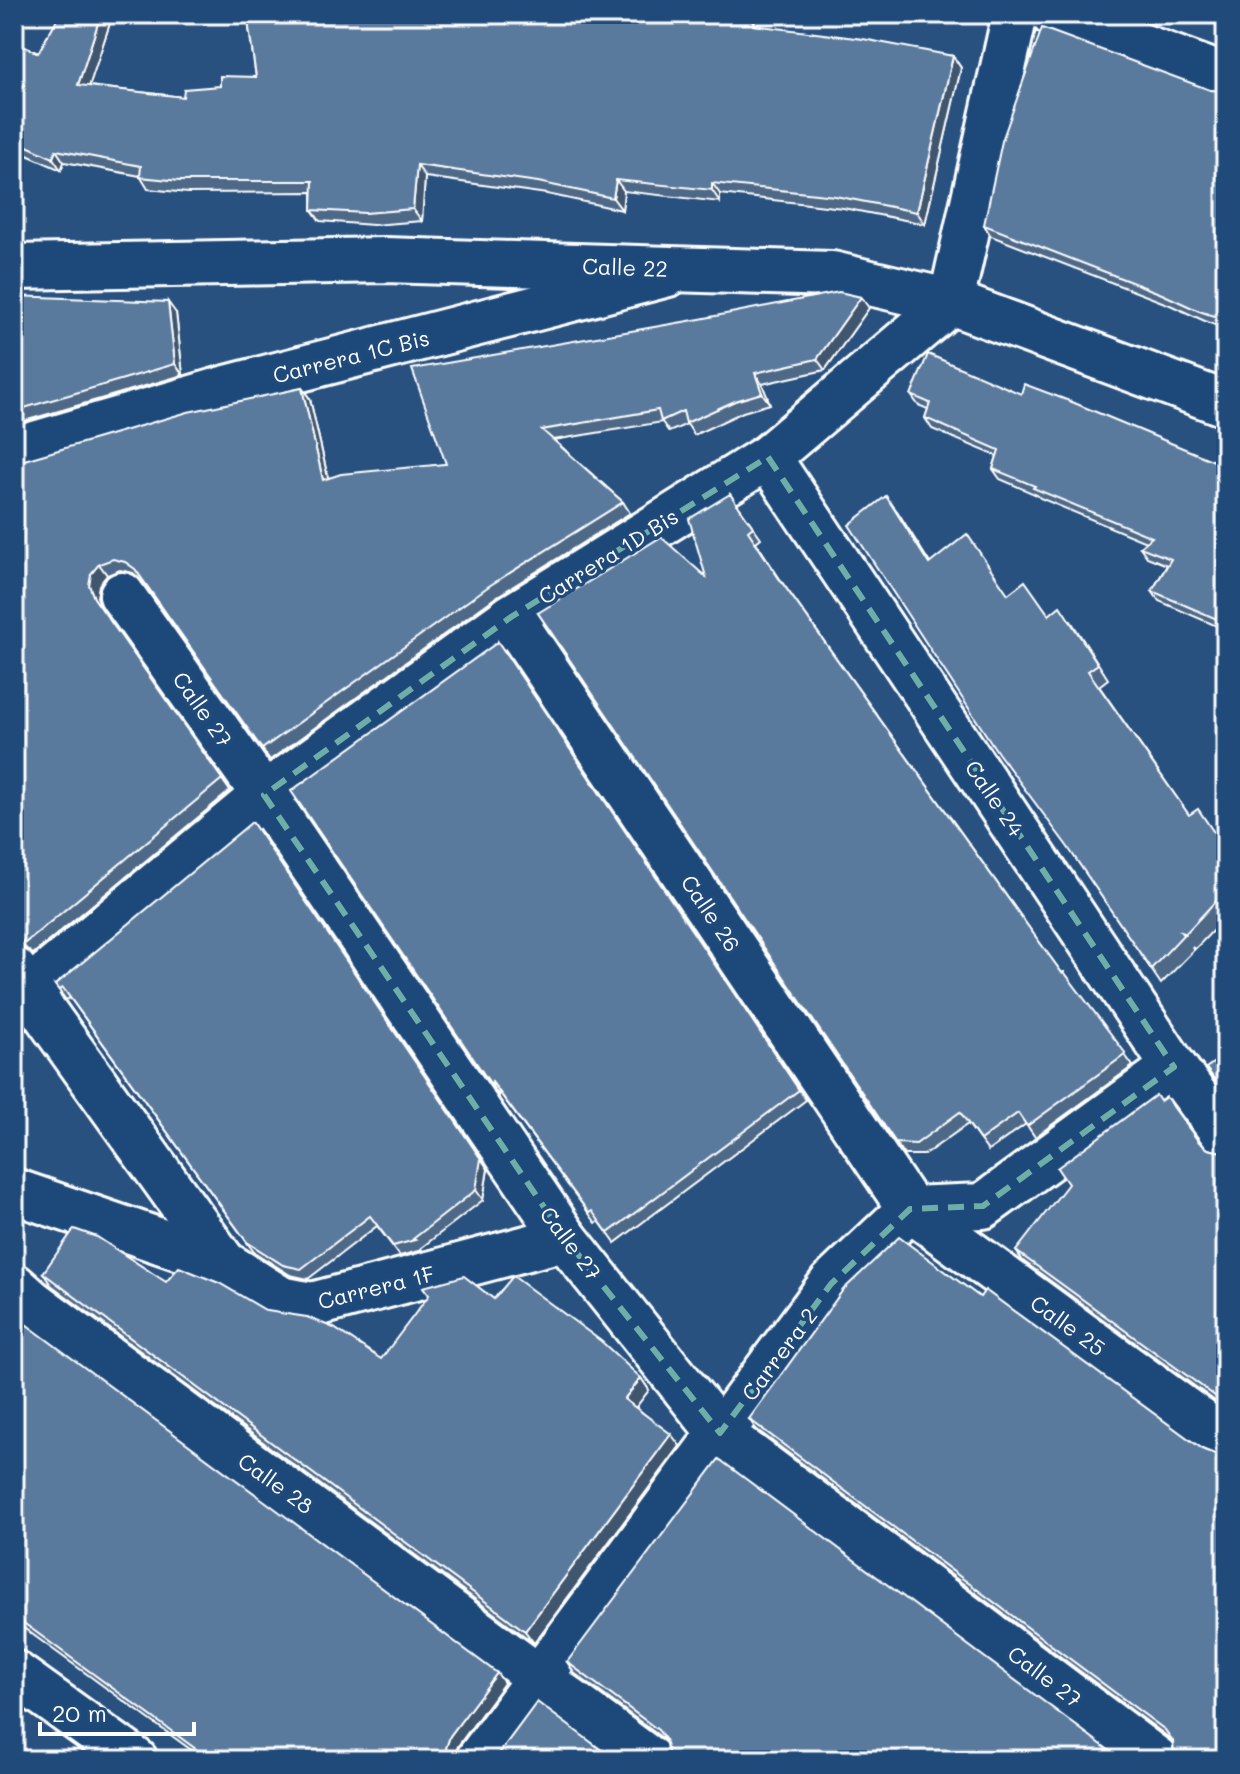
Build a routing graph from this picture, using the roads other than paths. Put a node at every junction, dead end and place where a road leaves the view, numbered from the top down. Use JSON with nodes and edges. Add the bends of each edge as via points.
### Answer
{"nodes":[{"id":1,"x":1015,"y":14,"type":"edge"},
{"id":2,"x":1053,"y":14,"type":"edge"},
{"id":3,"x":1226,"y":77,"type":"edge"},
{"id":4,"x":21,"y":258,"type":"edge"},
{"id":5,"x":690,"y":268,"type":"junction"},
{"id":6,"x":951,"y":302,"type":"junction"},
{"id":7,"x":1226,"y":404,"type":"edge"},
{"id":8,"x":14,"y":450,"type":"edge"},
{"id":9,"x":768,"y":457,"type":"junction"},
{"id":10,"x":122,"y":595,"type":"dead end"},
{"id":11,"x":511,"y":617,"type":"junction"},
{"id":12,"x":264,"y":795,"type":"junction"},
{"id":13,"x":22,"y":980,"type":"edge"},
{"id":14,"x":1174,"y":1067,"type":"junction"},
{"id":15,"x":1226,"y":1137,"type":"edge"},
{"id":16,"x":14,"y":1191,"type":"edge"},
{"id":17,"x":910,"y":1209,"type":"junction"},
{"id":18,"x":565,"y":1238,"type":"junction"},
{"id":19,"x":224,"y":1263,"type":"junction"},
{"id":20,"x":20,"y":1305,"type":"edge"},
{"id":21,"x":720,"y":1433,"type":"junction"},
{"id":22,"x":1226,"y":1440,"type":"edge"},
{"id":23,"x":14,"y":1673,"type":"edge"},
{"id":24,"x":540,"y":1678,"type":"junction"},
{"id":25,"x":135,"y":1760,"type":"edge"},
{"id":26,"x":478,"y":1760,"type":"edge"},
{"id":27,"x":650,"y":1760,"type":"edge"},
{"id":28,"x":1157,"y":1760,"type":"edge"}],
"edges":[{"from":1,"to":6,"type":"street"},
{"from":2,"to":3,"type":"street"},
{"from":4,"to":5,"type":"street","name":"Calle 22"},
{"from":5,"to":6,"type":"street","name":"Calle 22","via":[[832,274]]},
{"from":5,"to":8,"type":"street","name":"Carrera 1C Bis","via":[[223,389]]},
{"from":6,"to":7,"type":"street","name":"Calle 22"},
{"from":6,"to":9,"type":"street","name":"Carrera 1D Bis"},
{"from":9,"to":11,"type":"street","name":"Carrera 1D Bis"},
{"from":9,"to":14,"type":"street","name":"Calle 24"},
{"from":10,"to":12,"type":"street","name":"Calle 27"},
{"from":11,"to":12,"type":"street","name":"Carrera 1D Bis"},
{"from":11,"to":17,"type":"street","name":"Calle 26"},
{"from":12,"to":13,"type":"street","name":"Carrera 1D Bis"},
{"from":12,"to":18,"type":"street","name":"Calle 27"},
{"from":13,"to":19,"type":"street"},
{"from":14,"to":15,"type":"street","name":"Calle 24"},
{"from":14,"to":17,"type":"street","via":[[983,1206]]},
{"from":16,"to":19,"type":"street","name":"Carrera 1F"},
{"from":17,"to":21,"type":"street","name":"Carrera 2","via":[[831,1284]]},
{"from":17,"to":22,"type":"street","name":"Calle 25"},
{"from":18,"to":19,"type":"street","name":"Carrera 1F","via":[[312,1305],[281,1299]]},
{"from":18,"to":21,"type":"street","name":"Calle 27"},
{"from":20,"to":24,"type":"street","name":"Calle 28"},
{"from":21,"to":24,"type":"street","name":"Carrera 2"},
{"from":21,"to":28,"type":"street","name":"Calle 27"},
{"from":23,"to":25,"type":"street"},
{"from":24,"to":26,"type":"street","name":"Carrera 2"},
{"from":24,"to":27,"type":"street"}]}
